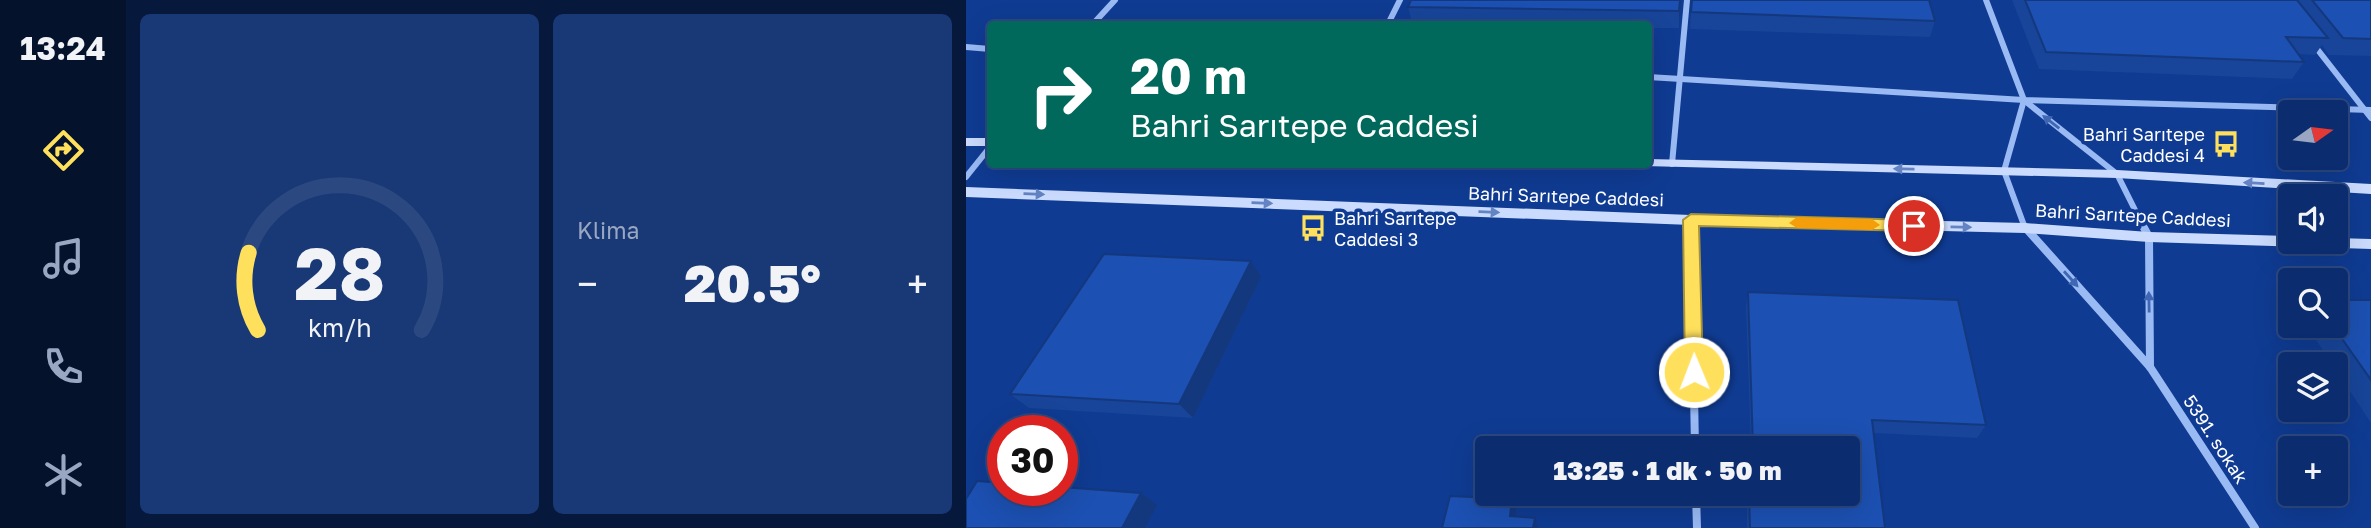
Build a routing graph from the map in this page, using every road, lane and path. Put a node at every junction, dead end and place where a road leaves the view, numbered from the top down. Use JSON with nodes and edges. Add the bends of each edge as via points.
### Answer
{"nodes":[{"id":1,"x":1115,"y":0,"type":"edge"},
{"id":2,"x":1400,"y":0,"type":"edge"},
{"id":3,"x":1687,"y":0,"type":"edge"},
{"id":4,"x":1986,"y":0,"type":"edge"},
{"id":5,"x":1096,"y":21,"type":"edge"},
{"id":6,"x":1390,"y":21,"type":"edge"},
{"id":7,"x":2305,"y":33,"type":"edge"},
{"id":8,"x":966,"y":47,"type":"edge"},
{"id":9,"x":987,"y":48,"type":"edge"},
{"id":10,"x":1652,"y":77,"type":"edge"},
{"id":11,"x":1682,"y":80,"type":"junction"},
{"id":12,"x":2024,"y":100,"type":"junction"},
{"id":13,"x":2368,"y":110,"type":"edge"},
{"id":14,"x":2371,"y":118,"type":"edge"},
{"id":15,"x":966,"y":142,"type":"edge"},
{"id":16,"x":987,"y":144,"type":"edge"},
{"id":17,"x":987,"y":148,"type":"edge"},
{"id":18,"x":1652,"y":163,"type":"edge"},
{"id":19,"x":1672,"y":164,"type":"junction"},
{"id":20,"x":2004,"y":171,"type":"junction"},
{"id":21,"x":2117,"y":174,"type":"junction"},
{"id":22,"x":966,"y":177,"type":"edge"},
{"id":23,"x":2371,"y":189,"type":"edge"},
{"id":24,"x":966,"y":192,"type":"edge"},
{"id":25,"x":1691,"y":220,"type":"junction"},
{"id":26,"x":2025,"y":228,"type":"junction"},
{"id":27,"x":2148,"y":237,"type":"junction"},
{"id":28,"x":2278,"y":242,"type":"edge"},
{"id":29,"x":2348,"y":243,"type":"edge"},
{"id":30,"x":2371,"y":244,"type":"edge"},
{"id":31,"x":2150,"y":368,"type":"junction"},
{"id":32,"x":1695,"y":436,"type":"edge"},
{"id":33,"x":1696,"y":506,"type":"edge"},
{"id":34,"x":1697,"y":528,"type":"edge"},
{"id":35,"x":2256,"y":528,"type":"edge"}],
"edges":[{"from":1,"to":5,"type":"street"},
{"from":2,"to":6,"type":"street"},
{"from":3,"to":11,"type":"street"},
{"from":4,"to":12,"type":"street"},
{"from":7,"to":13,"type":"street"},
{"from":8,"to":9,"type":"street"},
{"from":10,"to":11,"type":"street"},
{"from":11,"to":12,"type":"street"},
{"from":11,"to":19,"type":"street"},
{"from":12,"to":13,"type":"street"},
{"from":12,"to":20,"type":"street"},
{"from":21,"to":12,"type":"street","one_way":true},
{"from":13,"to":14,"type":"street"},
{"from":15,"to":16,"type":"main road"},
{"from":17,"to":22,"type":"street"},
{"from":18,"to":19,"type":"main road","name":"Bahri Sarıtepe Caddesi"},
{"from":20,"to":19,"type":"main road","name":"Bahri Sarıtepe Caddesi","one_way":true},
{"from":20,"to":21,"type":"main road","name":"Bahri Sarıtepe Caddesi"},
{"from":20,"to":26,"type":"street"},
{"from":23,"to":21,"type":"main road","name":"Bahri Sarıtepe Caddesi","one_way":true},
{"from":21,"to":27,"type":"street"},
{"from":24,"to":25,"type":"main road","name":"Bahri Sarıtepe Caddesi","one_way":true},
{"from":25,"to":26,"type":"main road","name":"Bahri Sarıtepe Caddesi","one_way":true},
{"from":25,"to":32,"type":"street"},
{"from":26,"to":27,"type":"main road","name":"Bahri Sarıtepe Caddesi"},
{"from":26,"to":31,"type":"street","name":"5391. sokak","one_way":true},
{"from":27,"to":28,"type":"main road","name":"Bahri Sarıtepe Caddesi"},
{"from":31,"to":27,"type":"street","one_way":true},
{"from":29,"to":30,"type":"main road","name":"Bahri Sarıtepe Caddesi"},
{"from":31,"to":35,"type":"street","name":"5391. sokak"},
{"from":33,"to":34,"type":"street"}]}
